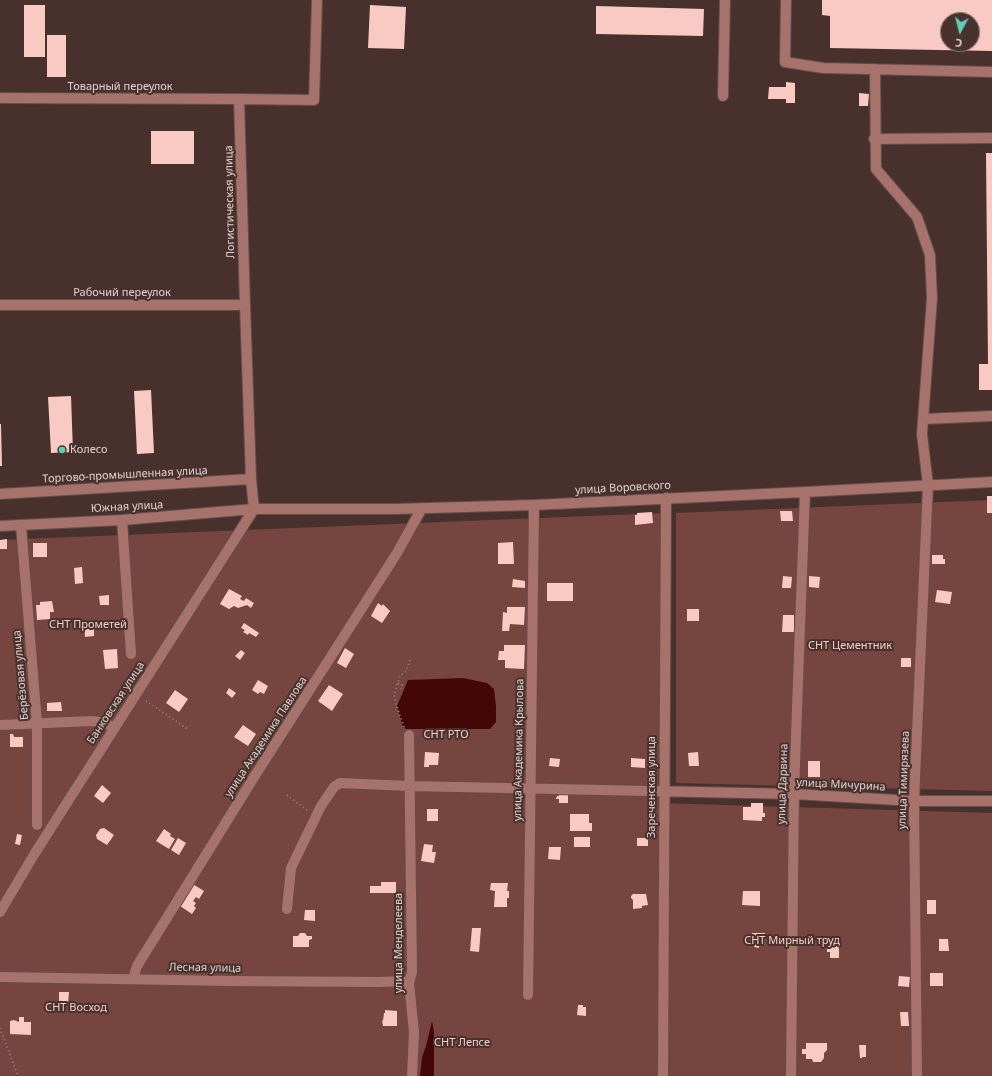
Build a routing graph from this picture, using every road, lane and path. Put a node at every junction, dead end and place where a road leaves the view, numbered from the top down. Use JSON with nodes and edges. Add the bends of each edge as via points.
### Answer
{"nodes":[{"id":1,"x":317,"y":0,"type":"edge"},
{"id":2,"x":725,"y":0,"type":"edge"},
{"id":3,"x":786,"y":0,"type":"edge"},
{"id":4,"x":875,"y":69,"type":"junction"},
{"id":5,"x":992,"y":72,"type":"edge"},
{"id":6,"x":723,"y":96,"type":"dead end"},
{"id":7,"x":0,"y":98,"type":"edge"},
{"id":8,"x":240,"y":99,"type":"junction"},
{"id":9,"x":992,"y":138,"type":"edge"},
{"id":10,"x":874,"y":139,"type":"junction"},
{"id":11,"x":0,"y":305,"type":"edge"},
{"id":12,"x":245,"y":305,"type":"junction"},
{"id":13,"x":992,"y":416,"type":"edge"},
{"id":14,"x":924,"y":419,"type":"junction"},
{"id":15,"x":251,"y":479,"type":"junction"},
{"id":16,"x":992,"y":482,"type":"edge"},
{"id":17,"x":928,"y":485,"type":"junction"},
{"id":18,"x":805,"y":492,"type":"junction"},
{"id":19,"x":0,"y":494,"type":"edge"},
{"id":20,"x":666,"y":498,"type":"junction"},
{"id":21,"x":534,"y":504,"type":"junction"},
{"id":22,"x":422,"y":508,"type":"junction"},
{"id":23,"x":254,"y":510,"type":"junction"},
{"id":24,"x":122,"y":520,"type":"junction"},
{"id":25,"x":21,"y":525,"type":"junction"},
{"id":26,"x":0,"y":526,"type":"edge"},
{"id":27,"x":131,"y":654,"type":"dead end"},
{"id":28,"x":411,"y":657,"type":"dead end"},
{"id":29,"x":398,"y":683,"type":"junction"},
{"id":30,"x":401,"y":689,"type":"dead end"},
{"id":31,"x":146,"y":701,"type":"dead end"},
{"id":32,"x":37,"y":724,"type":"junction"},
{"id":33,"x":0,"y":725,"type":"edge"},
{"id":34,"x":114,"y":729,"type":"junction"},
{"id":35,"x":189,"y":730,"type":"dead end"},
{"id":36,"x":408,"y":732,"type":"joint"},
{"id":37,"x":409,"y":786,"type":"junction"},
{"id":38,"x":531,"y":788,"type":"junction"},
{"id":39,"x":664,"y":791,"type":"junction"},
{"id":40,"x":794,"y":794,"type":"junction"},
{"id":41,"x":288,"y":795,"type":"dead end"},
{"id":42,"x":914,"y":801,"type":"junction"},
{"id":43,"x":992,"y":801,"type":"edge"},
{"id":44,"x":315,"y":817,"type":"junction"},
{"id":45,"x":37,"y":825,"type":"dead end"},
{"id":46,"x":287,"y":909,"type":"dead end"},
{"id":47,"x":0,"y":912,"type":"edge"},
{"id":48,"x":0,"y":977,"type":"edge"},
{"id":49,"x":133,"y":979,"type":"junction"},
{"id":50,"x":409,"y":983,"type":"junction"},
{"id":51,"x":528,"y":995,"type":"dead end"},
{"id":52,"x":0,"y":1028,"type":"edge"},
{"id":53,"x":18,"y":1076,"type":"edge"},
{"id":54,"x":412,"y":1076,"type":"edge"},
{"id":55,"x":663,"y":1076,"type":"edge"},
{"id":56,"x":790,"y":1076,"type":"edge"},
{"id":57,"x":917,"y":1076,"type":"edge"}],
"edges":[{"from":1,"to":8,"type":"street","via":[[314,100]]},
{"from":2,"to":6,"type":"street"},
{"from":3,"to":4,"type":"street","via":[[785,62],[824,68]]},
{"from":4,"to":5,"type":"street"},
{"from":4,"to":10,"type":"street","name":"улица Тимирязева"},
{"from":7,"to":8,"type":"street","name":"Товарный переулок"},
{"from":8,"to":12,"type":"street","name":"Логистическая улица"},
{"from":9,"to":10,"type":"street"},
{"from":10,"to":14,"type":"street","name":"улица Тимирязева","via":[[876,169],[917,217],[930,256],[932,298]]},
{"from":11,"to":12,"type":"street","name":"Рабочий переулок"},
{"from":12,"to":15,"type":"street","name":"Логистическая улица"},
{"from":13,"to":14,"type":"street"},
{"from":14,"to":17,"type":"street","name":"улица Тимирязева","via":[[922,434]]},
{"from":15,"to":19,"type":"street","name":"Торгово-промышленная улица"},
{"from":15,"to":23,"type":"street","name":"Логистическая улица"},
{"from":16,"to":17,"type":"street","name":"улица Воровского"},
{"from":17,"to":18,"type":"street","name":"улица Воровского"},
{"from":17,"to":42,"type":"street","name":"улица Тимирязева"},
{"from":18,"to":20,"type":"street","name":"улица Воровского"},
{"from":18,"to":40,"type":"street","name":"улица Дарвина"},
{"from":20,"to":21,"type":"street","name":"улица Воровского"},
{"from":20,"to":39,"type":"street","name":"Зареченская улица"},
{"from":21,"to":22,"type":"street","name":"улица Воровского"},
{"from":21,"to":38,"type":"street","name":"улица Академика Крылова"},
{"from":22,"to":23,"type":"street","name":"улица Воровского"},
{"from":22,"to":49,"type":"street","name":"улица Академика Павлова","via":[[397,553],[138,966]]},
{"from":23,"to":24,"type":"street","name":"Южная улица"},
{"from":23,"to":34,"type":"street","name":"Банковская улица"},
{"from":24,"to":25,"type":"street","name":"Южная улица"},
{"from":24,"to":27,"type":"street"},
{"from":25,"to":26,"type":"street","name":"Южная улица"},
{"from":25,"to":32,"type":"street","name":"Берёзовая улица"},
{"from":28,"to":29,"type":"path"},
{"from":29,"to":30,"type":"path","via":[[402,685]]},
{"from":29,"to":36,"type":"path","via":[[394,695],[403,725]]},
{"from":31,"to":35,"type":"path"},
{"from":32,"to":33,"type":"street"},
{"from":32,"to":34,"type":"street","via":[[92,721],[106,723]]},
{"from":32,"to":45,"type":"street","name":"Берёзовая улица"},
{"from":34,"to":47,"type":"street","name":"Банковская улица"},
{"from":36,"to":37,"type":"street","name":"улица Менделеева"},
{"from":37,"to":38,"type":"street","name":"улица Мичурина"},
{"from":37,"to":44,"type":"street","name":"улица Мичурина","via":[[340,783],[334,787]]},
{"from":37,"to":50,"type":"street","name":"улица Менделеева","via":[[412,972]]},
{"from":38,"to":39,"type":"street","name":"улица Мичурина"},
{"from":38,"to":51,"type":"street","name":"улица Академика Крылова"},
{"from":39,"to":40,"type":"street","name":"улица Мичурина"},
{"from":39,"to":55,"type":"street","name":"Зареченская улица"},
{"from":40,"to":42,"type":"street","name":"улица Мичурина"},
{"from":40,"to":56,"type":"street","name":"улица Дарвина"},
{"from":41,"to":44,"type":"path"},
{"from":42,"to":43,"type":"street","name":"улица Мичурина"},
{"from":42,"to":57,"type":"street","name":"улица Тимирязева"},
{"from":44,"to":46,"type":"street","via":[[291,868]]},
{"from":48,"to":49,"type":"street","name":"Лесная улица"},
{"from":49,"to":50,"type":"street","name":"Лесная улица"},
{"from":50,"to":54,"type":"street","name":"улица Менделеева","via":[[414,1032]]},
{"from":52,"to":53,"type":"path"}]}
